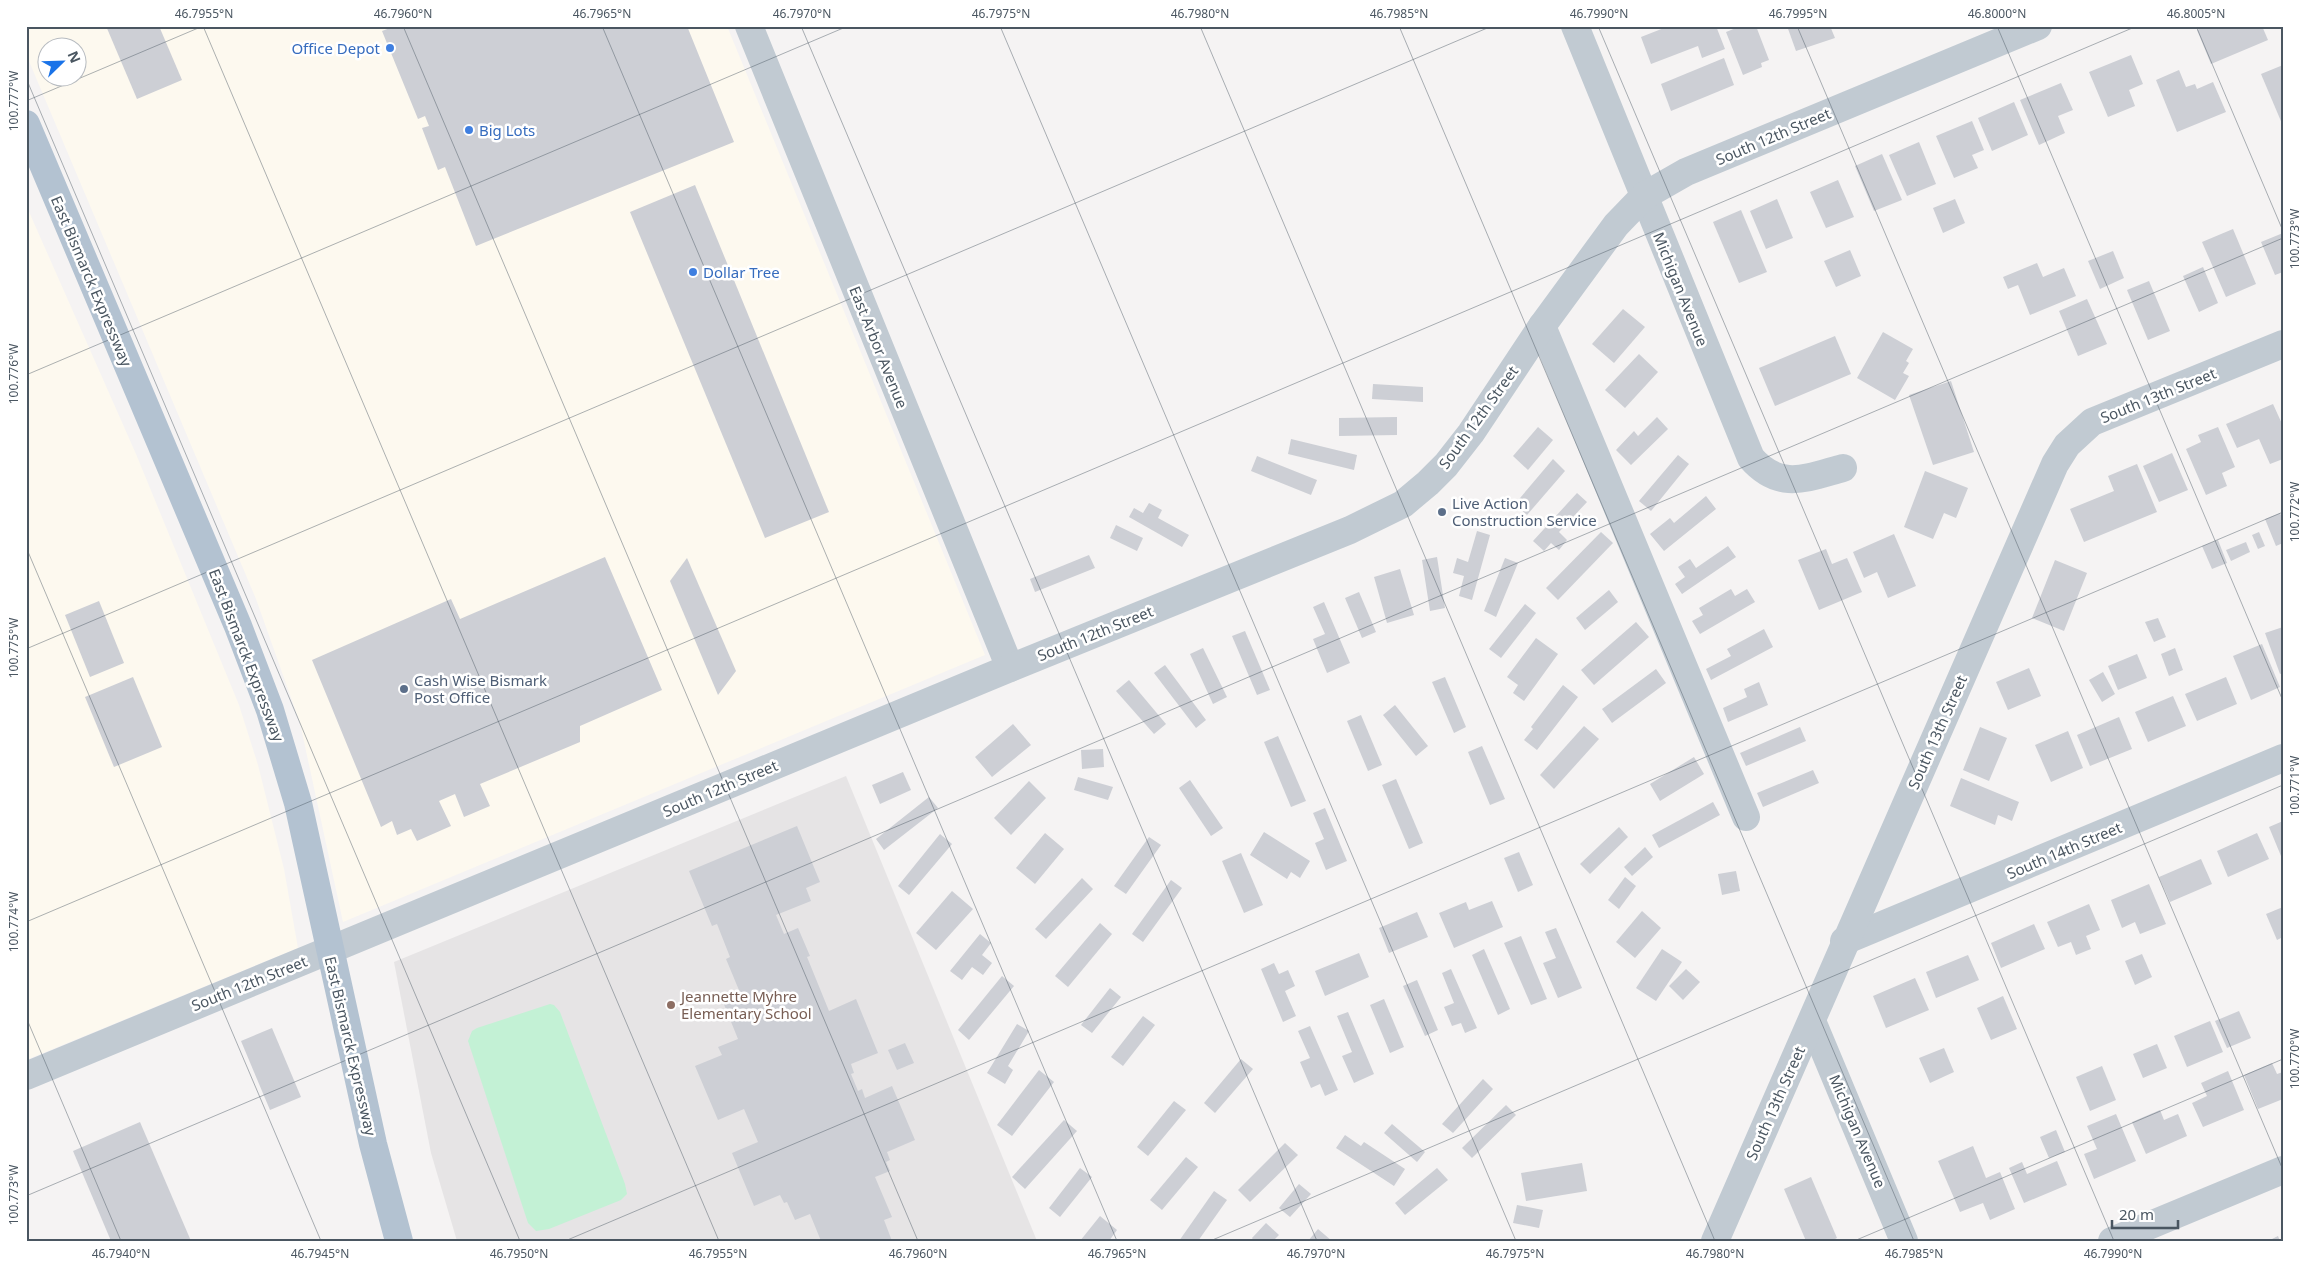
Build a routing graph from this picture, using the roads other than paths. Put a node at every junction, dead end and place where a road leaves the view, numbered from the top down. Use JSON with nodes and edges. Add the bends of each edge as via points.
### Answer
{"nodes":[{"id":1,"x":749,"y":26,"type":"edge"},
{"id":2,"x":1575,"y":26,"type":"edge"},
{"id":3,"x":2038,"y":26,"type":"edge"},
{"id":4,"x":1988,"y":36,"type":"edge"},
{"id":5,"x":26,"y":124,"type":"edge"},
{"id":6,"x":1644,"y":196,"type":"junction"},
{"id":7,"x":1542,"y":326,"type":"junction"},
{"id":8,"x":2283,"y":344,"type":"edge"},
{"id":9,"x":1843,"y":468,"type":"dead end"},
{"id":10,"x":1010,"y":668,"type":"junction"},
{"id":11,"x":2283,"y":758,"type":"edge"},
{"id":12,"x":1746,"y":817,"type":"dead end"},
{"id":13,"x":1844,"y":941,"type":"junction"},
{"id":14,"x":330,"y":950,"type":"junction"},
{"id":15,"x":1812,"y":1021,"type":"junction"},
{"id":16,"x":26,"y":1076,"type":"edge"},
{"id":17,"x":2283,"y":1170,"type":"edge"},
{"id":18,"x":398,"y":1241,"type":"edge"},
{"id":19,"x":1715,"y":1241,"type":"edge"},
{"id":20,"x":1904,"y":1241,"type":"edge"},
{"id":21,"x":2112,"y":1241,"type":"edge"}],
"edges":[{"from":1,"to":10,"type":"street","name":"East Arbor Avenue"},
{"from":2,"to":6,"type":"street","name":"Michigan Avenue"},
{"from":3,"to":4,"type":"street","name":"South 12th Street"},
{"from":4,"to":6,"type":"street","name":"South 12th Street","via":[[1686,172]]},
{"from":5,"to":14,"type":"main road","name":"East Bismarck Expressway","via":[[258,674],[298,803]]},
{"from":6,"to":7,"type":"street","name":"South 12th Street","via":[[1616,225]]},
{"from":6,"to":9,"type":"street","name":"Michigan Avenue","via":[[1751,458],[1761,470],[1776,479],[1801,479]]},
{"from":7,"to":10,"type":"street","name":"South 12th Street","via":[[1458,449],[1428,483],[1403,504],[1350,530]]},
{"from":7,"to":12,"type":"street"},
{"from":8,"to":13,"type":"street","name":"South 13th Street","via":[[2092,422],[2067,445],[2055,464]]},
{"from":10,"to":14,"type":"street","name":"South 12th Street"},
{"from":11,"to":13,"type":"street","name":"South 14th Street"},
{"from":13,"to":15,"type":"street","name":"South 13th Street"},
{"from":14,"to":16,"type":"street","name":"South 12th Street"},
{"from":14,"to":18,"type":"main road","name":"East Bismarck Expressway"},
{"from":15,"to":19,"type":"street","name":"South 13th Street"},
{"from":15,"to":20,"type":"street","name":"Michigan Avenue"},
{"from":17,"to":21,"type":"street"}]}
